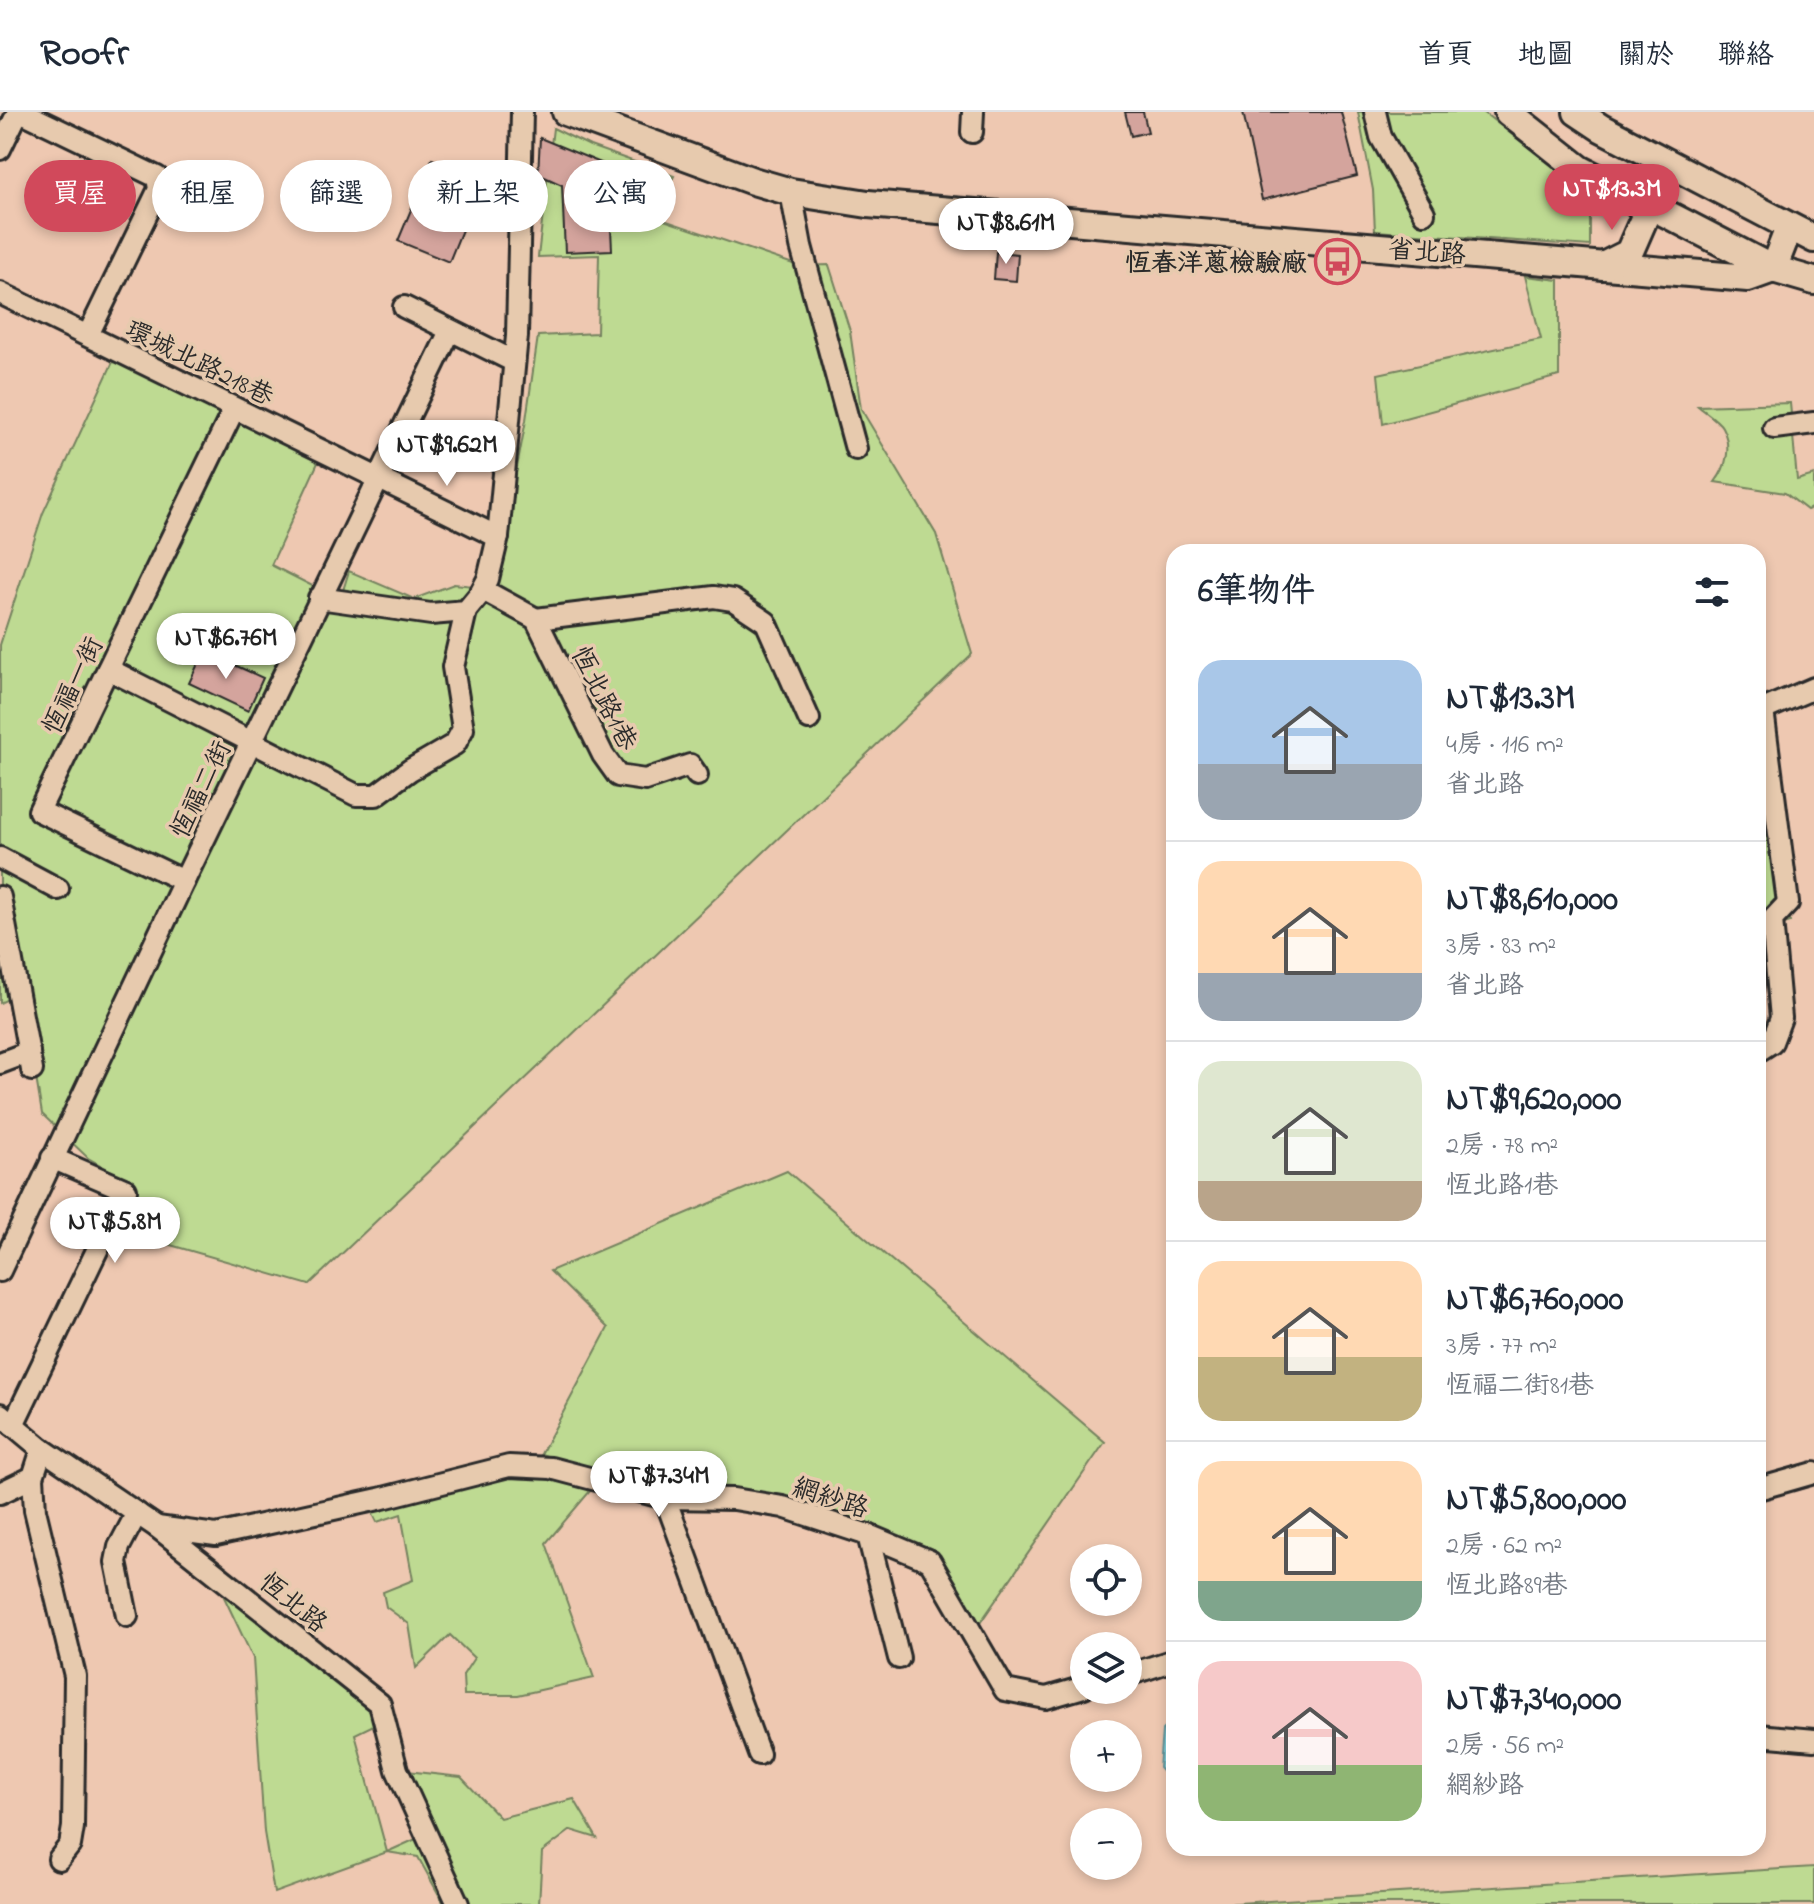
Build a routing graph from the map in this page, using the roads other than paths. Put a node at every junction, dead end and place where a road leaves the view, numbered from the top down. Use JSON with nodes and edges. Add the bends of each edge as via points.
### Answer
{"nodes":[{"id":1,"x":20,"y":112,"type":"edge"},
{"id":2,"x":522,"y":112,"type":"edge"},
{"id":3,"x":566,"y":112,"type":"edge"},
{"id":4,"x":1375,"y":112,"type":"edge"},
{"id":5,"x":1508,"y":112,"type":"edge"},
{"id":6,"x":1577,"y":112,"type":"edge"},
{"id":7,"x":595,"y":118,"type":"edge"},
{"id":8,"x":0,"y":149,"type":"edge"},
{"id":9,"x":791,"y":192,"type":"junction"},
{"id":10,"x":1632,"y":196,"type":"junction"},
{"id":11,"x":1424,"y":213,"type":"dead end"},
{"id":12,"x":1789,"y":228,"type":"junction"},
{"id":13,"x":1814,"y":239,"type":"edge"},
{"id":14,"x":1603,"y":266,"type":"junction"},
{"id":15,"x":1773,"y":269,"type":"junction"},
{"id":16,"x":1814,"y":281,"type":"edge"},
{"id":17,"x":0,"y":293,"type":"edge"},
{"id":18,"x":404,"y":307,"type":"dead end"},
{"id":19,"x":450,"y":331,"type":"junction"},
{"id":20,"x":88,"y":335,"type":"junction"},
{"id":21,"x":513,"y":361,"type":"junction"},
{"id":22,"x":234,"y":409,"type":"junction"},
{"id":23,"x":1814,"y":423,"type":"edge"},
{"id":24,"x":1774,"y":428,"type":"dead end"},
{"id":25,"x":856,"y":449,"type":"dead end"},
{"id":26,"x":377,"y":478,"type":"junction"},
{"id":27,"x":498,"y":537,"type":"junction"},
{"id":28,"x":483,"y":590,"type":"junction"},
{"id":29,"x":319,"y":598,"type":"junction"},
{"id":30,"x":466,"y":611,"type":"junction"},
{"id":31,"x":536,"y":619,"type":"junction"},
{"id":32,"x":108,"y":669,"type":"junction"},
{"id":33,"x":1814,"y":688,"type":"edge"},
{"id":34,"x":1766,"y":709,"type":"edge"},
{"id":35,"x":809,"y":719,"type":"dead end"},
{"id":36,"x":252,"y":743,"type":"junction"},
{"id":37,"x":1766,"y":747,"type":"edge"},
{"id":38,"x":697,"y":775,"type":"dead end"},
{"id":39,"x":0,"y":858,"type":"edge"},
{"id":40,"x":184,"y":881,"type":"junction"},
{"id":41,"x":58,"y":889,"type":"dead end"},
{"id":42,"x":0,"y":897,"type":"edge"},
{"id":43,"x":1766,"y":1046,"type":"edge"},
{"id":44,"x":0,"y":1063,"type":"edge"},
{"id":45,"x":52,"y":1158,"type":"junction"},
{"id":46,"x":0,"y":1271,"type":"edge"},
{"id":47,"x":7,"y":1420,"type":"edge"},
{"id":48,"x":42,"y":1449,"type":"junction"},
{"id":49,"x":1814,"y":1473,"type":"edge"},
{"id":50,"x":33,"y":1477,"type":"junction"},
{"id":51,"x":1766,"y":1487,"type":"edge"},
{"id":52,"x":0,"y":1493,"type":"edge"},
{"id":53,"x":665,"y":1498,"type":"junction"},
{"id":54,"x":137,"y":1513,"type":"junction"},
{"id":55,"x":157,"y":1527,"type":"junction"},
{"id":56,"x":868,"y":1535,"type":"junction"},
{"id":57,"x":127,"y":1616,"type":"dead end"},
{"id":58,"x":899,"y":1658,"type":"dead end"},
{"id":59,"x":1166,"y":1663,"type":"edge"},
{"id":60,"x":1142,"y":1670,"type":"edge"},
{"id":61,"x":1070,"y":1691,"type":"edge"},
{"id":62,"x":1766,"y":1736,"type":"edge"},
{"id":63,"x":1814,"y":1740,"type":"edge"},
{"id":64,"x":759,"y":1754,"type":"dead end"},
{"id":65,"x":59,"y":1859,"type":"dead end"},
{"id":66,"x":458,"y":1904,"type":"edge"}],
"edges":[{"from":1,"to":8,"type":"street"},
{"from":1,"to":20,"type":"street","via":[[157,177],[159,189]]},
{"from":2,"to":21,"type":"street"},
{"from":3,"to":7,"type":"main road","name":"省北路"},
{"from":4,"to":11,"type":"street","via":[[1381,137]]},
{"from":5,"to":10,"type":"main road","via":[[1580,169]]},
{"from":6,"to":12,"type":"main road"},
{"from":7,"to":9,"type":"main road","name":"省北路","via":[[715,169]]},
{"from":9,"to":14,"type":"main road","name":"省北路","via":[[868,204]]},
{"from":9,"to":25,"type":"street"},
{"from":10,"to":14,"type":"main road","via":[[1646,214],[1640,231],[1629,253]]},
{"from":10,"to":15,"type":"main road"},
{"from":12,"to":13,"type":"main road"},
{"from":12,"to":15,"type":"main road"},
{"from":14,"to":15,"type":"main road","name":"省北路","via":[[1748,278]]},
{"from":15,"to":16,"type":"main road","name":"省北路"},
{"from":17,"to":20,"type":"street","name":"環城北路218巷"},
{"from":18,"to":19,"type":"street"},
{"from":19,"to":21,"type":"street"},
{"from":19,"to":26,"type":"street","name":"恆福二街"},
{"from":20,"to":22,"type":"street","name":"環城北路218巷"},
{"from":21,"to":27,"type":"street"},
{"from":22,"to":26,"type":"street","name":"環城北路218巷"},
{"from":22,"to":32,"type":"street","name":"恆福一街"},
{"from":23,"to":24,"type":"street"},
{"from":26,"to":27,"type":"street","name":"環城北路218巷"},
{"from":26,"to":29,"type":"street","name":"恆福二街"},
{"from":27,"to":28,"type":"street"},
{"from":28,"to":30,"type":"street"},
{"from":28,"to":31,"type":"street"},
{"from":29,"to":30,"type":"street","via":[[431,614]]},
{"from":29,"to":36,"type":"street","name":"恆福二街"},
{"from":30,"to":36,"type":"street","via":[[453,667],[463,729],[455,744],[376,795],[356,795]]},
{"from":31,"to":35,"type":"street","via":[[714,597],[733,600],[766,622]]},
{"from":31,"to":38,"type":"street","name":"恆北路1巷","via":[[618,776],[645,780],[690,765]]},
{"from":32,"to":36,"type":"street"},
{"from":32,"to":40,"type":"street","name":"恆福一街","via":[[39,811]]},
{"from":33,"to":34,"type":"street"},
{"from":36,"to":40,"type":"street","name":"恆福二街"},
{"from":37,"to":43,"type":"street","via":[[1788,903],[1772,920],[1781,1018]]},
{"from":39,"to":41,"type":"street"},
{"from":40,"to":45,"type":"street","name":"恆福二街"},
{"from":42,"to":44,"type":"street","via":[[31,1061]]},
{"from":45,"to":46,"type":"street","name":"恆福二街"},
{"from":45,"to":47,"type":"street","via":[[126,1190]]},
{"from":47,"to":48,"type":"street","name":"恆北路"},
{"from":48,"to":50,"type":"street"},
{"from":48,"to":54,"type":"street","name":"恆北路"},
{"from":49,"to":51,"type":"street"},
{"from":50,"to":52,"type":"street"},
{"from":50,"to":65,"type":"street","via":[[35,1510],[75,1676],[73,1827],[70,1845]]},
{"from":53,"to":55,"type":"street","name":"網紗路","via":[[551,1468],[509,1466],[216,1535]]},
{"from":53,"to":56,"type":"street","name":"網紗路","via":[[734,1499],[783,1507]]},
{"from":53,"to":64,"type":"street"},
{"from":54,"to":55,"type":"street","name":"恆北路"},
{"from":54,"to":57,"type":"street","via":[[116,1562]]},
{"from":55,"to":66,"type":"street","name":"恆北路","via":[[380,1704],[397,1770]]},
{"from":56,"to":58,"type":"street"},
{"from":56,"to":61,"type":"street","name":"網紗路","via":[[930,1561],[1005,1690],[1046,1698]]},
{"from":59,"to":60,"type":"street"},
{"from":62,"to":63,"type":"street"}]}
